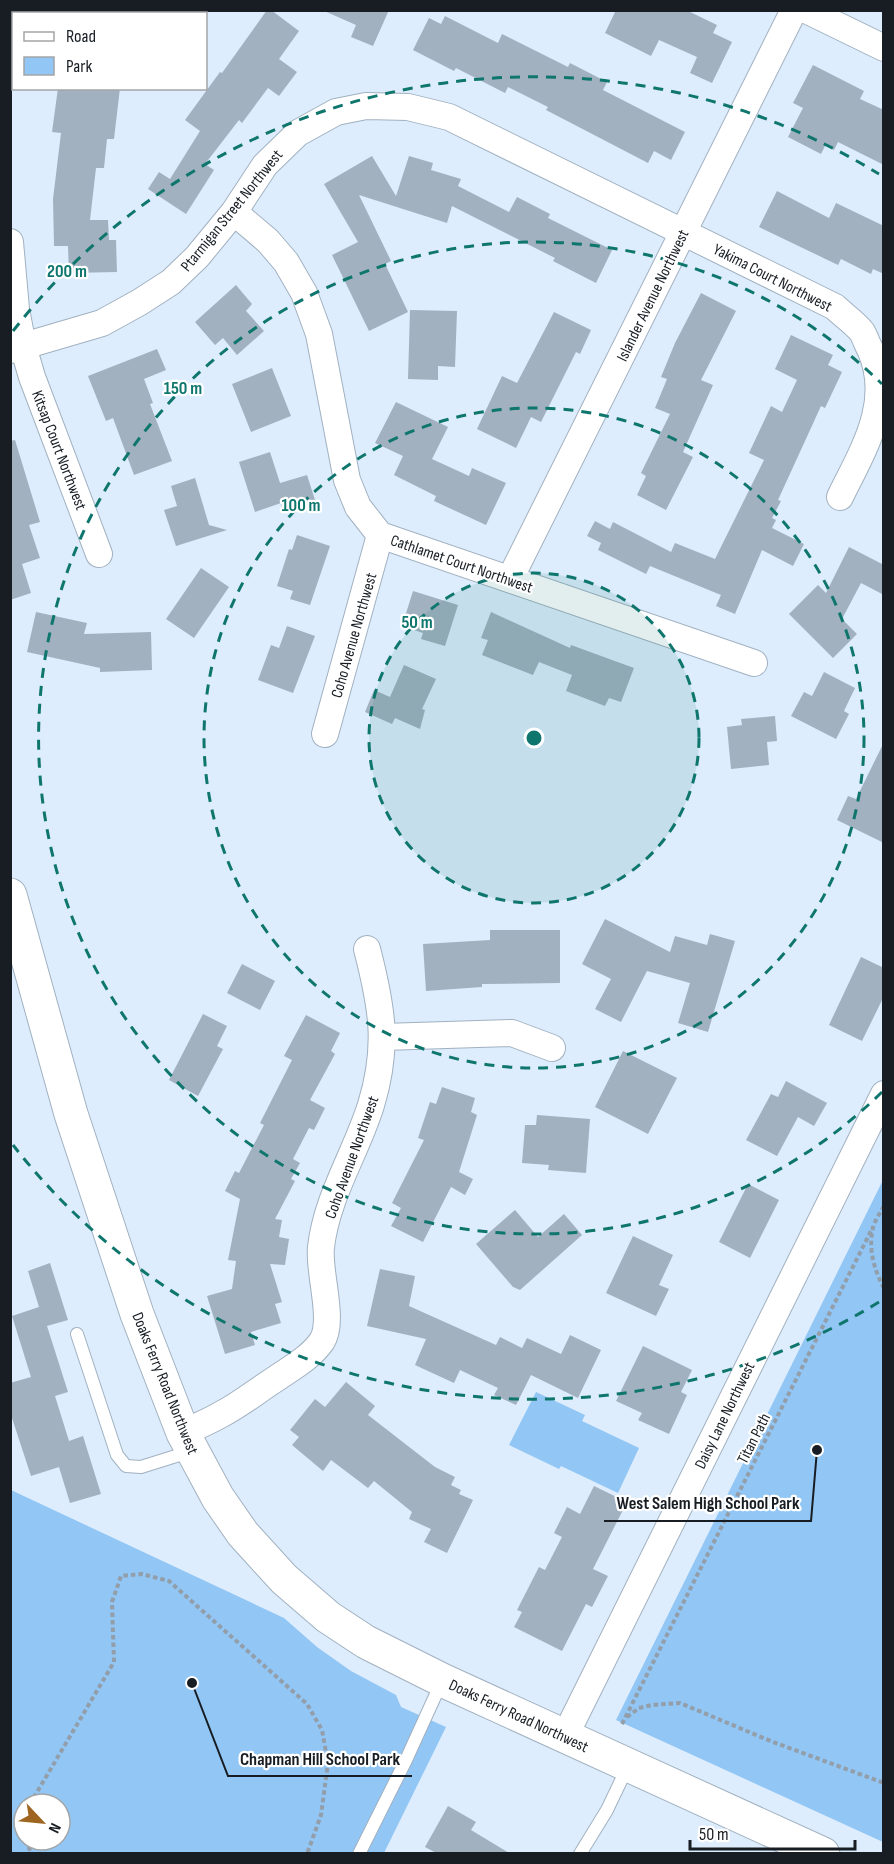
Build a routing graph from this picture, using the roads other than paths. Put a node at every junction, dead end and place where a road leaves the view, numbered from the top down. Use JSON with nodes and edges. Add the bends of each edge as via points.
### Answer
{"nodes":[{"id":1,"x":794,"y":10,"type":"edge"},
{"id":2,"x":806,"y":10,"type":"edge"},
{"id":3,"x":884,"y":48,"type":"edge"},
{"id":4,"x":234,"y":212,"type":"junction"},
{"id":5,"x":683,"y":232,"type":"junction"},
{"id":6,"x":10,"y":242,"type":"edge"},
{"id":7,"x":17,"y":348,"type":"edge"},
{"id":8,"x":840,"y":497,"type":"dead end"},
{"id":9,"x":380,"y":535,"type":"junction"},
{"id":10,"x":99,"y":554,"type":"dead end"},
{"id":11,"x":510,"y":579,"type":"junction"},
{"id":12,"x":754,"y":663,"type":"dead end"},
{"id":13,"x":326,"y":734,"type":"dead end"},
{"id":14,"x":10,"y":895,"type":"edge"},
{"id":15,"x":367,"y":949,"type":"dead end"},
{"id":16,"x":383,"y":1037,"type":"junction"},
{"id":17,"x":552,"y":1048,"type":"dead end"},
{"id":18,"x":884,"y":1094,"type":"edge"},
{"id":19,"x":77,"y":1334,"type":"dead end"},
{"id":20,"x":188,"y":1442,"type":"junction"},
{"id":21,"x":442,"y":1680,"type":"junction"},
{"id":22,"x":565,"y":1736,"type":"junction"},
{"id":23,"x":628,"y":1765,"type":"junction"},
{"id":24,"x":359,"y":1854,"type":"edge"},
{"id":25,"x":580,"y":1854,"type":"edge"},
{"id":26,"x":823,"y":1854,"type":"edge"}],
"edges":[{"from":1,"to":5,"type":"street","name":"Islander Avenue Northwest"},
{"from":2,"to":3,"type":"street"},
{"from":4,"to":5,"type":"street","name":"Ptarmigan Street Northwest","via":[[265,165],[298,133],[336,112],[366,106],[408,107],[449,117]]},
{"from":4,"to":7,"type":"street","name":"Ptarmigan Street Northwest","via":[[171,282],[140,302],[102,323]]},
{"from":4,"to":9,"type":"street","name":"Cathlamet Court Northwest","via":[[268,241],[304,293],[319,334],[347,480],[358,507]]},
{"from":5,"to":8,"type":"street","name":"Yakima Court Northwest","via":[[835,307],[862,332],[875,360],[880,388],[877,412]]},
{"from":5,"to":11,"type":"street","name":"Islander Avenue Northwest"},
{"from":6,"to":7,"type":"street","name":"Kitsap Court Northwest"},
{"from":7,"to":10,"type":"street","name":"Kitsap Court Northwest","via":[[32,377]]},
{"from":9,"to":11,"type":"street","name":"Cathlamet Court Northwest"},
{"from":9,"to":13,"type":"street","name":"Coho Avenue Northwest"},
{"from":11,"to":12,"type":"street","name":"Cathlamet Court Northwest"},
{"from":14,"to":20,"type":"main road","name":"Doaks Ferry Road Northwest","via":[[75,1125],[137,1314]]},
{"from":15,"to":16,"type":"street","name":"Coho Avenue Northwest"},
{"from":16,"to":17,"type":"street","via":[[512,1033]]},
{"from":16,"to":20,"type":"street","name":"Coho Avenue Northwest","via":[[370,1107],[343,1170],[321,1247],[328,1319],[324,1339],[309,1356]]},
{"from":18,"to":22,"type":"street","name":"Daisy Lane Northwest"},
{"from":19,"to":20,"type":"lane","via":[[117,1455],[126,1466],[141,1467]]},
{"from":20,"to":21,"type":"main road","name":"Doaks Ferry Road Northwest","via":[[243,1534],[284,1579],[328,1617],[366,1642]]},
{"from":21,"to":22,"type":"main road","name":"Doaks Ferry Road Northwest"},
{"from":21,"to":24,"type":"lane"},
{"from":22,"to":23,"type":"main road","name":"Doaks Ferry Road Northwest"},
{"from":23,"to":25,"type":"lane"},
{"from":23,"to":26,"type":"main road","name":"Doaks Ferry Road Northwest"}]}
